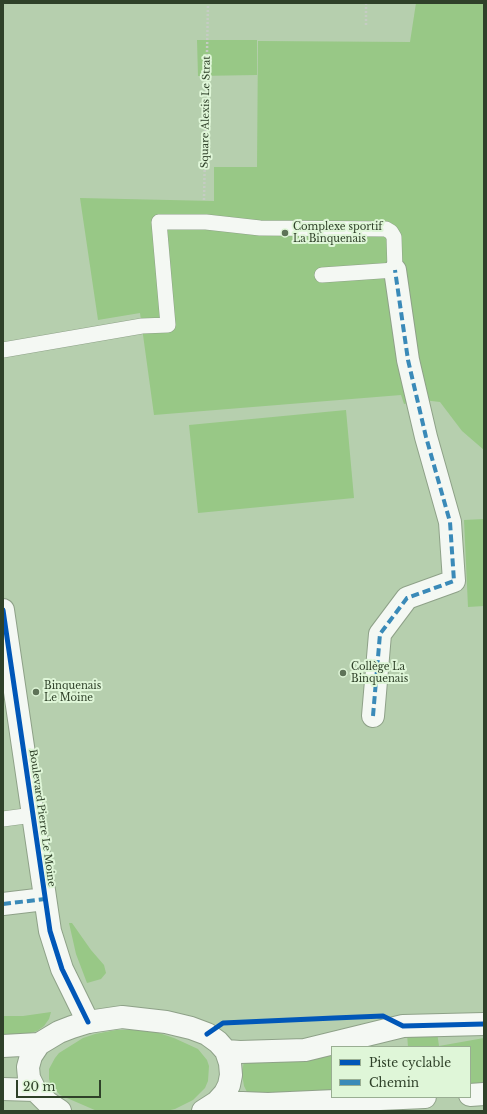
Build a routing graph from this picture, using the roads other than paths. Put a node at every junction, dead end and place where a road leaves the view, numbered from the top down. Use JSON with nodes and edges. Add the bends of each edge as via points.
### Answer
{"nodes":[{"id":1,"x":395,"y":270,"type":"junction"},
{"id":2,"x":322,"y":275,"type":"dead end"},
{"id":3,"x":3,"y":350,"type":"edge"},
{"id":4,"x":3,"y":610,"type":"edge"},
{"id":5,"x":373,"y":716,"type":"dead end"},
{"id":6,"x":33,"y":815,"type":"junction"},
{"id":7,"x":3,"y":819,"type":"edge"},
{"id":8,"x":45,"y":899,"type":"junction"},
{"id":9,"x":3,"y":904,"type":"edge"},
{"id":10,"x":88,"y":1022,"type":"junction"},
{"id":11,"x":484,"y":1024,"type":"edge"},
{"id":12,"x":38,"y":1044,"type":"junction"},
{"id":13,"x":3,"y":1046,"type":"edge"},
{"id":14,"x":226,"y":1051,"type":"junction"},
{"id":15,"x":3,"y":1089,"type":"edge"},
{"id":16,"x":35,"y":1090,"type":"junction"},
{"id":17,"x":484,"y":1094,"type":"edge"},
{"id":18,"x":471,"y":1095,"type":"edge"},
{"id":19,"x":403,"y":1098,"type":"edge"},
{"id":20,"x":210,"y":1107,"type":"edge"},
{"id":21,"x":60,"y":1111,"type":"edge"}],
"edges":[{"from":1,"to":2,"type":"lane"},
{"from":1,"to":3,"type":"lane","via":[[394,237],[386,229],[260,228],[206,222],[159,222],[168,325],[142,326]]},
{"from":1,"to":5,"type":"street","via":[[408,360],[450,522],[454,581],[406,598],[380,634]]},
{"from":4,"to":6,"type":"street","name":"Boulevard Pierre Le Moine"},
{"from":6,"to":7,"type":"lane"},
{"from":6,"to":8,"type":"street","name":"Boulevard Pierre Le Moine"},
{"from":8,"to":9,"type":"street"},
{"from":8,"to":10,"type":"street","name":"Boulevard Pierre Le Moine","via":[[50,931],[62,969]]},
{"from":10,"to":12,"type":"street","via":[[59,1032]]},
{"from":10,"to":14,"type":"street","via":[[122,1017],[166,1022],[208,1034]]},
{"from":11,"to":14,"type":"street","via":[[403,1026],[305,1050]]},
{"from":12,"to":13,"type":"street"},
{"from":12,"to":16,"type":"street","via":[[28,1067],[29,1078]]},
{"from":14,"to":20,"type":"street","via":[[230,1063],[229,1085],[225,1093]]},
{"from":15,"to":16,"type":"street"},
{"from":16,"to":21,"type":"street"},
{"from":17,"to":18,"type":"street"},
{"from":19,"to":20,"type":"street"}]}
